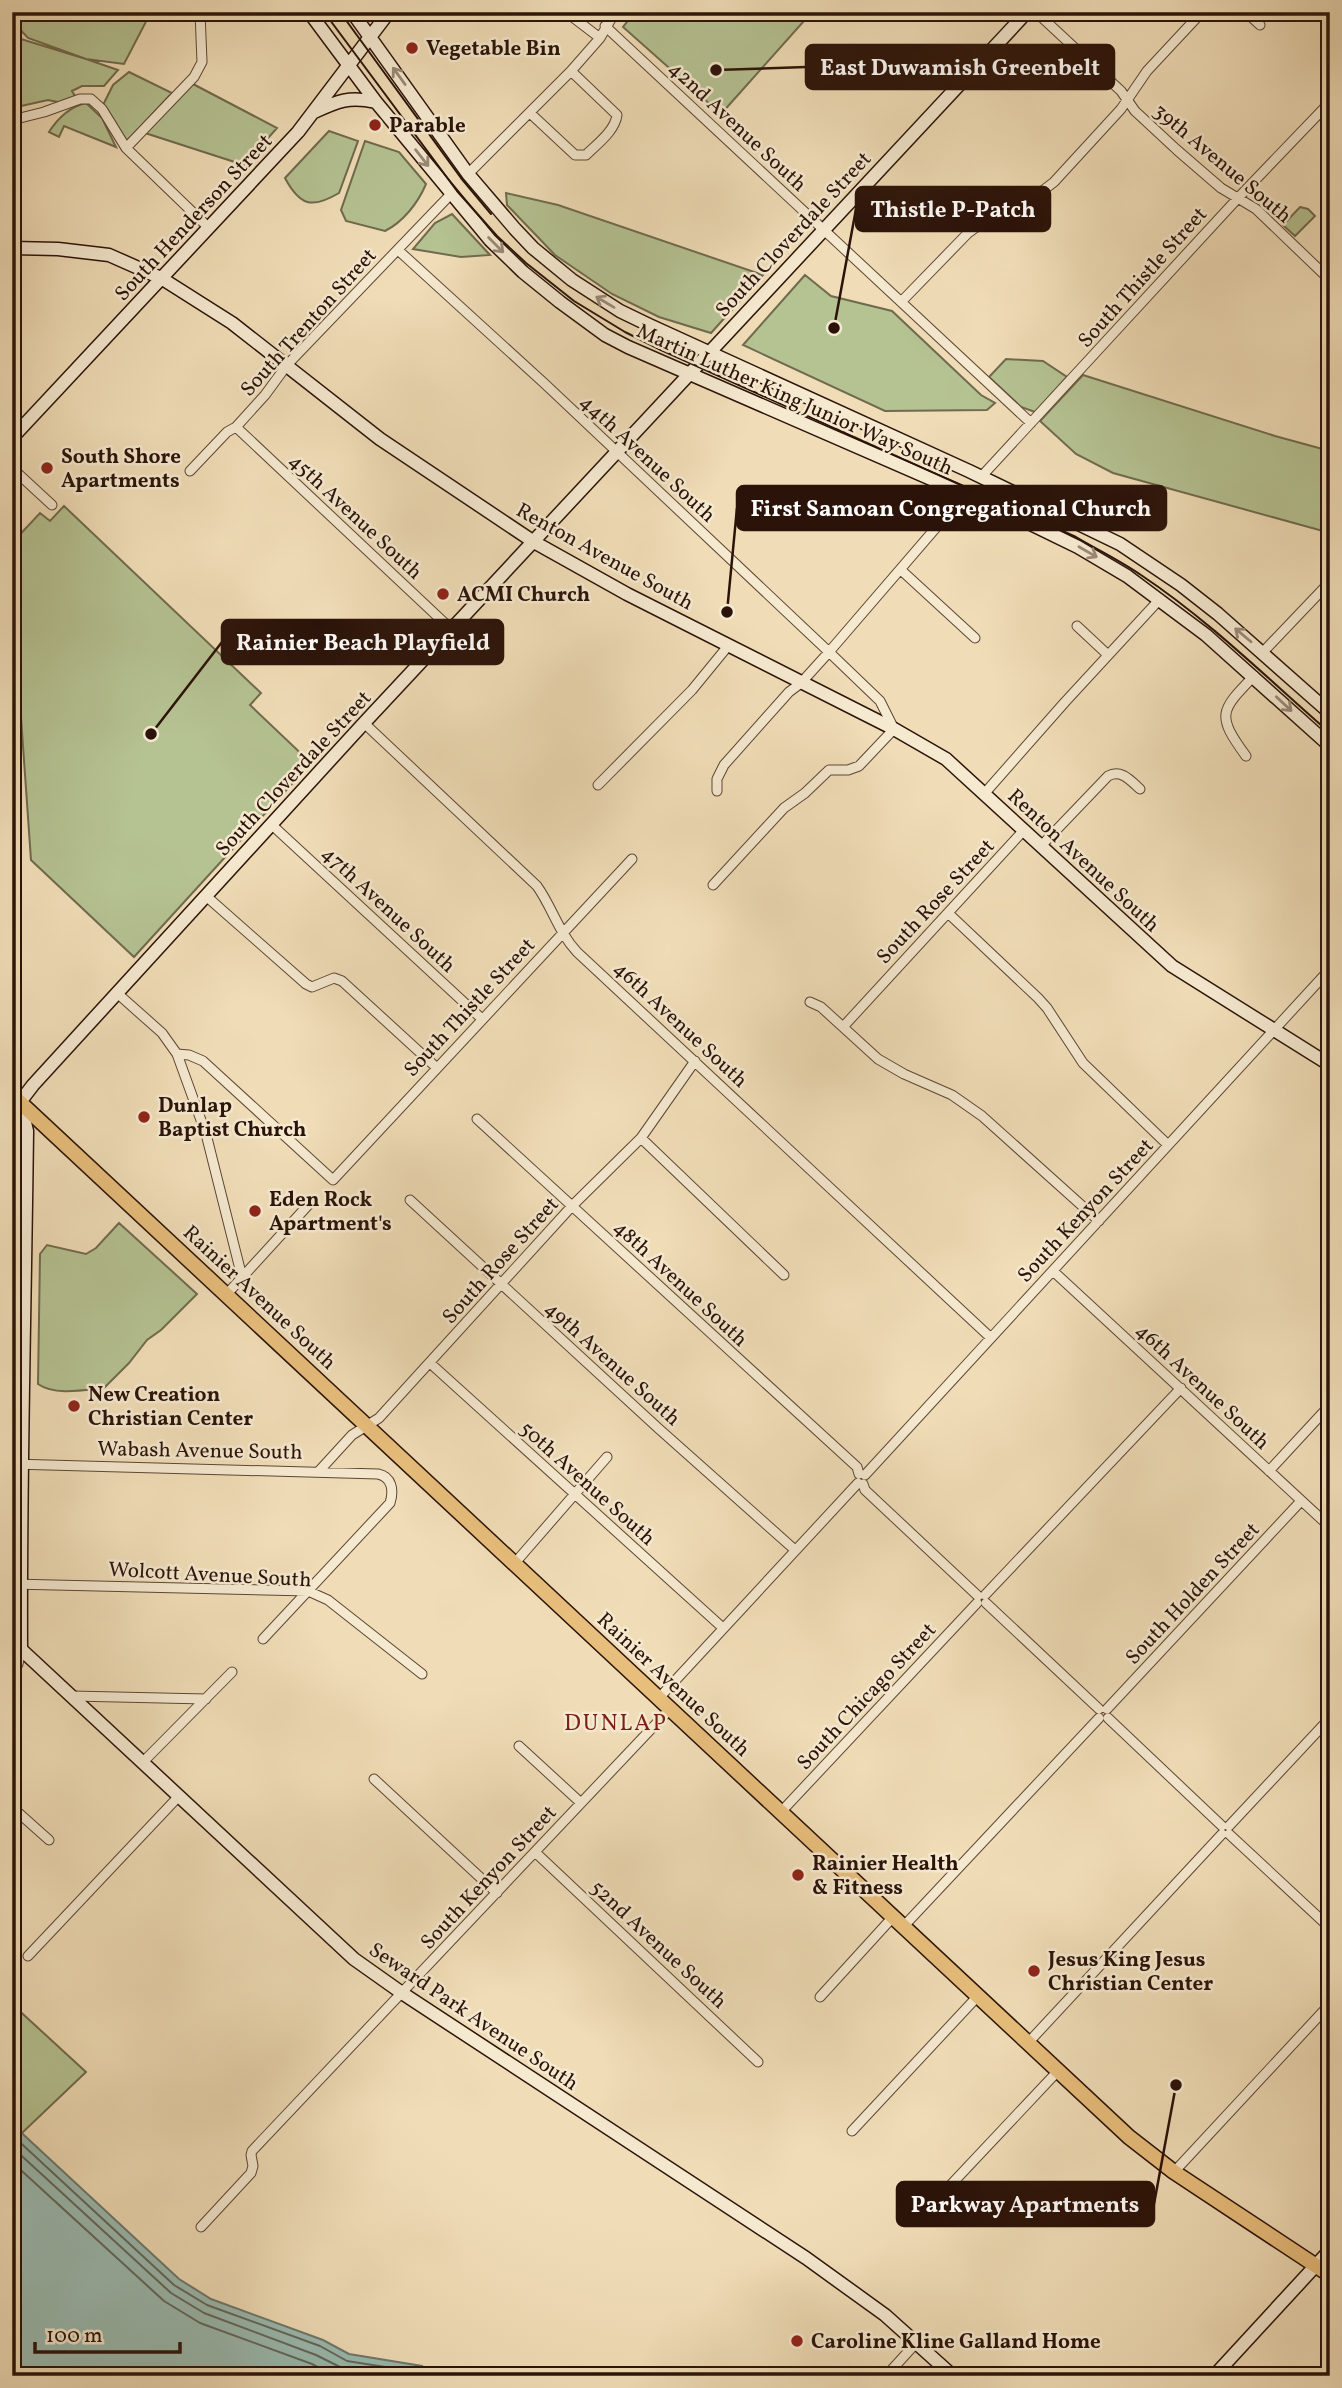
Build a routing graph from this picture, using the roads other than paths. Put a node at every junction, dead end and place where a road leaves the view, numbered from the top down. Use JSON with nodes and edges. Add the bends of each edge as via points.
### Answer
{"nodes":[{"id":1,"x":200,"y":12,"type":"edge"},
{"id":2,"x":309,"y":12,"type":"edge"},
{"id":3,"x":352,"y":12,"type":"edge"},
{"id":4,"x":389,"y":12,"type":"edge"},
{"id":5,"x":566,"y":12,"type":"edge"},
{"id":6,"x":615,"y":12,"type":"edge"},
{"id":7,"x":1027,"y":12,"type":"edge"},
{"id":8,"x":1036,"y":12,"type":"edge"},
{"id":9,"x":1202,"y":12,"type":"edge"},
{"id":10,"x":1246,"y":12,"type":"edge"},
{"id":11,"x":1260,"y":25,"type":"dead end"},
{"id":12,"x":606,"y":26,"type":"junction"},
{"id":13,"x":371,"y":37,"type":"junction"},
{"id":14,"x":600,"y":38,"type":"junction"},
{"id":15,"x":348,"y":66,"type":"junction"},
{"id":16,"x":570,"y":71,"type":"junction"},
{"id":17,"x":1127,"y":100,"type":"junction"},
{"id":18,"x":376,"y":102,"type":"junction"},
{"id":19,"x":1328,"y":106,"type":"edge"},
{"id":20,"x":314,"y":113,"type":"junction"},
{"id":21,"x":530,"y":113,"type":"junction"},
{"id":22,"x":12,"y":120,"type":"edge"},
{"id":23,"x":127,"y":148,"type":"junction"},
{"id":24,"x":468,"y":174,"type":"junction"},
{"id":25,"x":450,"y":194,"type":"junction"},
{"id":26,"x":1238,"y":198,"type":"junction"},
{"id":27,"x":209,"y":228,"type":"junction"},
{"id":28,"x":823,"y":230,"type":"junction"},
{"id":29,"x":12,"y":248,"type":"edge"},
{"id":30,"x":398,"y":250,"type":"junction"},
{"id":31,"x":161,"y":278,"type":"junction"},
{"id":32,"x":1330,"y":279,"type":"edge"},
{"id":33,"x":901,"y":302,"type":"junction"},
{"id":34,"x":711,"y":352,"type":"junction"},
{"id":35,"x":287,"y":365,"type":"junction"},
{"id":36,"x":690,"y":375,"type":"junction"},
{"id":37,"x":1031,"y":424,"type":"junction"},
{"id":38,"x":236,"y":428,"type":"junction"},
{"id":39,"x":12,"y":438,"type":"edge"},
{"id":40,"x":617,"y":453,"type":"junction"},
{"id":41,"x":12,"y":468,"type":"edge"},
{"id":42,"x":190,"y":471,"type":"dead end"},
{"id":43,"x":981,"y":477,"type":"junction"},
{"id":44,"x":965,"y":494,"type":"junction"},
{"id":45,"x":52,"y":506,"type":"dead end"},
{"id":46,"x":534,"y":542,"type":"junction"},
{"id":47,"x":901,"y":570,"type":"junction"},
{"id":48,"x":1325,"y":587,"type":"dead end"},
{"id":49,"x":1160,"y":599,"type":"junction"},
{"id":50,"x":1077,"y":626,"type":"dead end"},
{"id":51,"x":452,"y":630,"type":"junction"},
{"id":52,"x":975,"y":638,"type":"dead end"},
{"id":53,"x":728,"y":646,"type":"junction"},
{"id":54,"x":829,"y":652,"type":"junction"},
{"id":55,"x":1263,"y":652,"type":"junction"},
{"id":56,"x":1108,"y":655,"type":"junction"},
{"id":57,"x":1254,"y":677,"type":"junction"},
{"id":58,"x":801,"y":683,"type":"junction"},
{"id":59,"x":1330,"y":713,"type":"edge"},
{"id":60,"x":364,"y":723,"type":"junction"},
{"id":61,"x":894,"y":729,"type":"junction"},
{"id":62,"x":1330,"y":746,"type":"edge"},
{"id":63,"x":1245,"y":756,"type":"dead end"},
{"id":64,"x":598,"y":785,"type":"dead end"},
{"id":65,"x":1140,"y":789,"type":"dead end"},
{"id":66,"x":717,"y":790,"type":"dead end"},
{"id":67,"x":984,"y":794,"type":"junction"},
{"id":68,"x":272,"y":825,"type":"junction"},
{"id":69,"x":1024,"y":830,"type":"junction"},
{"id":70,"x":1041,"y":846,"type":"junction"},
{"id":71,"x":632,"y":859,"type":"dead end"},
{"id":72,"x":713,"y":885,"type":"dead end"},
{"id":73,"x":206,"y":896,"type":"junction"},
{"id":74,"x":948,"y":913,"type":"junction"},
{"id":75,"x":563,"y":933,"type":"junction"},
{"id":76,"x":1330,"y":969,"type":"edge"},
{"id":77,"x":117,"y":993,"type":"junction"},
{"id":78,"x":810,"y":1002,"type":"dead end"},
{"id":79,"x":482,"y":1019,"type":"junction"},
{"id":80,"x":844,"y":1027,"type":"junction"},
{"id":81,"x":1274,"y":1030,"type":"junction"},
{"id":82,"x":177,"y":1054,"type":"junction"},
{"id":83,"x":695,"y":1061,"type":"junction"},
{"id":84,"x":1330,"y":1065,"type":"edge"},
{"id":85,"x":437,"y":1068,"type":"junction"},
{"id":86,"x":16,"y":1098,"type":"edge"},
{"id":87,"x":477,"y":1119,"type":"dead end"},
{"id":88,"x":641,"y":1138,"type":"junction"},
{"id":89,"x":1168,"y":1145,"type":"junction"},
{"id":90,"x":410,"y":1200,"type":"dead end"},
{"id":91,"x":310,"y":1203,"type":"dead end"},
{"id":92,"x":572,"y":1206,"type":"junction"},
{"id":93,"x":1099,"y":1221,"type":"junction"},
{"id":94,"x":1053,"y":1271,"type":"junction"},
{"id":95,"x":784,"y":1275,"type":"dead end"},
{"id":96,"x":242,"y":1277,"type":"junction"},
{"id":97,"x":501,"y":1285,"type":"junction"},
{"id":98,"x":226,"y":1295,"type":"junction"},
{"id":99,"x":991,"y":1338,"type":"junction"},
{"id":100,"x":430,"y":1363,"type":"junction"},
{"id":101,"x":1181,"y":1388,"type":"junction"},
{"id":102,"x":18,"y":1403,"type":"edge"},
{"id":103,"x":1330,"y":1405,"type":"edge"},
{"id":104,"x":367,"y":1425,"type":"junction"},
{"id":105,"x":607,"y":1457,"type":"dead end"},
{"id":106,"x":17,"y":1464,"type":"edge"},
{"id":107,"x":320,"y":1471,"type":"junction"},
{"id":108,"x":1269,"y":1471,"type":"junction"},
{"id":109,"x":861,"y":1479,"type":"junction"},
{"id":110,"x":575,"y":1495,"type":"junction"},
{"id":111,"x":1301,"y":1501,"type":"junction"},
{"id":112,"x":1330,"y":1527,"type":"edge"},
{"id":113,"x":795,"y":1550,"type":"junction"},
{"id":114,"x":514,"y":1564,"type":"junction"},
{"id":115,"x":16,"y":1584,"type":"edge"},
{"id":116,"x":308,"y":1591,"type":"junction"},
{"id":117,"x":981,"y":1599,"type":"junction"},
{"id":118,"x":723,"y":1628,"type":"junction"},
{"id":119,"x":263,"y":1639,"type":"dead end"},
{"id":120,"x":17,"y":1645,"type":"edge"},
{"id":121,"x":232,"y":1672,"type":"dead end"},
{"id":122,"x":422,"y":1674,"type":"dead end"},
{"id":123,"x":12,"y":1675,"type":"edge"},
{"id":124,"x":72,"y":1696,"type":"junction"},
{"id":125,"x":659,"y":1698,"type":"junction"},
{"id":126,"x":206,"y":1699,"type":"junction"},
{"id":127,"x":670,"y":1709,"type":"junction"},
{"id":128,"x":1103,"y":1714,"type":"junction"},
{"id":129,"x":1330,"y":1718,"type":"edge"},
{"id":130,"x":519,"y":1746,"type":"dead end"},
{"id":131,"x":143,"y":1762,"type":"junction"},
{"id":132,"x":374,"y":1779,"type":"dead end"},
{"id":133,"x":179,"y":1796,"type":"junction"},
{"id":134,"x":582,"y":1803,"type":"junction"},
{"id":135,"x":12,"y":1807,"type":"edge"},
{"id":136,"x":780,"y":1813,"type":"junction"},
{"id":137,"x":1226,"y":1830,"type":"junction"},
{"id":138,"x":49,"y":1840,"type":"dead end"},
{"id":139,"x":535,"y":1852,"type":"junction"},
{"id":140,"x":497,"y":1893,"type":"junction"},
{"id":141,"x":897,"y":1922,"type":"junction"},
{"id":142,"x":1330,"y":1928,"type":"edge"},
{"id":143,"x":28,"y":1956,"type":"dead end"},
{"id":144,"x":402,"y":1993,"type":"junction"},
{"id":145,"x":820,"y":1997,"type":"dead end"},
{"id":146,"x":977,"y":1997,"type":"junction"},
{"id":147,"x":1330,"y":2004,"type":"edge"},
{"id":148,"x":1027,"y":2044,"type":"junction"},
{"id":149,"x":758,"y":2062,"type":"dead end"},
{"id":150,"x":1057,"y":2072,"type":"junction"},
{"id":151,"x":852,"y":2131,"type":"dead end"},
{"id":152,"x":1174,"y":2172,"type":"junction"},
{"id":153,"x":929,"y":2208,"type":"dead end"},
{"id":154,"x":201,"y":2227,"type":"dead end"},
{"id":155,"x":1330,"y":2250,"type":"edge"},
{"id":156,"x":1315,"y":2266,"type":"junction"},
{"id":157,"x":1330,"y":2275,"type":"edge"},
{"id":158,"x":917,"y":2342,"type":"junction"},
{"id":159,"x":886,"y":2376,"type":"edge"},
{"id":160,"x":953,"y":2376,"type":"edge"},
{"id":161,"x":1214,"y":2376,"type":"edge"}],
"edges":[{"from":1,"to":23,"type":"street","via":[[201,66]]},
{"from":2,"to":15,"type":"main road","name":"Martin Luther King Junior Way South"},
{"from":3,"to":13,"type":"main road","name":"Martin Luther King Junior Way South"},
{"from":4,"to":13,"type":"main road","name":"South Henderson Street"},
{"from":5,"to":14,"type":"street"},
{"from":6,"to":12,"type":"street"},
{"from":7,"to":28,"type":"main road","name":"South Cloverdale Street"},
{"from":8,"to":17,"type":"street","name":"39th Avenue South"},
{"from":9,"to":17,"type":"street","via":[[1147,71]]},
{"from":10,"to":11,"type":"street"},
{"from":12,"to":14,"type":"street"},
{"from":12,"to":28,"type":"street","name":"42nd Avenue South"},
{"from":13,"to":15,"type":"main road","name":"South Henderson Street"},
{"from":24,"to":13,"type":"main road","name":"Martin Luther King Junior Way South","one_way":true},
{"from":14,"to":16,"type":"street"},
{"from":15,"to":18,"type":"main road","name":"Martin Luther King Junior Way South"},
{"from":15,"to":20,"type":"main road","name":"South Henderson Street"},
{"from":16,"to":21,"type":"street"},
{"from":16,"to":21,"type":"street","via":[[617,115],[616,124],[597,144],[586,155],[575,155]]},
{"from":17,"to":26,"type":"street","name":"39th Avenue South","via":[[1221,188]]},
{"from":17,"to":33,"type":"street","via":[[1044,191],[968,233]]},
{"from":18,"to":20,"type":"main road","via":[[346,99]]},
{"from":18,"to":25,"type":"main road","name":"Martin Luther King Junior Way South","one_way":true},
{"from":19,"to":26,"type":"street","name":"South Thistle Street"},
{"from":20,"to":27,"type":"main road","name":"South Henderson Street"},
{"from":21,"to":24,"type":"street"},
{"from":22,"to":23,"type":"street","via":[[91,99]]},
{"from":23,"to":27,"type":"street"},
{"from":34,"to":24,"type":"main road","name":"Martin Luther King Junior Way South","one_way":true,"via":[[620,312],[572,280],[533,248]]},
{"from":25,"to":30,"type":"street","name":"South Trenton Street"},
{"from":25,"to":36,"type":"main road","name":"Martin Luther King Junior Way South","one_way":true,"via":[[523,272],[567,308],[628,347]]},
{"from":26,"to":32,"type":"street","name":"39th Avenue South","via":[[1256,209]]},
{"from":26,"to":37,"type":"street","name":"South Thistle Street"},
{"from":27,"to":31,"type":"main road","name":"South Henderson Street"},
{"from":28,"to":33,"type":"street","name":"42nd Avenue South"},
{"from":28,"to":34,"type":"main road","name":"South Cloverdale Street"},
{"from":29,"to":31,"type":"main road","name":"Renton Avenue South","via":[[109,255]]},
{"from":30,"to":35,"type":"street","name":"South Trenton Street"},
{"from":30,"to":40,"type":"street","name":"44th Avenue South"},
{"from":31,"to":35,"type":"main road","name":"Renton Avenue South"},
{"from":31,"to":39,"type":"main road","name":"South Henderson Street"},
{"from":33,"to":37,"type":"street","name":"42nd Avenue South"},
{"from":34,"to":36,"type":"main road","name":"South Cloverdale Street"},
{"from":34,"to":43,"type":"main road","name":"Martin Luther King Junior Way South"},
{"from":35,"to":38,"type":"street","name":"South Trenton Street"},
{"from":35,"to":46,"type":"main road","name":"Renton Avenue South","via":[[380,439]]},
{"from":36,"to":40,"type":"main road","name":"South Cloverdale Street"},
{"from":36,"to":44,"type":"main road","name":"Martin Luther King Junior Way South"},
{"from":37,"to":43,"type":"street","name":"South Thistle Street"},
{"from":38,"to":42,"type":"street","name":"South Trenton Street"},
{"from":38,"to":51,"type":"street","name":"45th Avenue South"},
{"from":40,"to":46,"type":"main road","name":"South Cloverdale Street"},
{"from":40,"to":54,"type":"street","name":"44th Avenue South"},
{"from":41,"to":45,"type":"street"},
{"from":55,"to":43,"type":"main road","name":"Martin Luther King Junior Way South","one_way":true,"via":[[1181,585],[1120,544]]},
{"from":44,"to":47,"type":"street"},
{"from":44,"to":49,"type":"main road","name":"Martin Luther King Junior Way South","one_way":true,"via":[[1078,547]]},
{"from":46,"to":51,"type":"main road","name":"South Cloverdale Street"},
{"from":46,"to":53,"type":"main road","name":"Renton Avenue South"},
{"from":47,"to":52,"type":"street"},
{"from":47,"to":54,"type":"street"},
{"from":48,"to":55,"type":"street"},
{"from":49,"to":56,"type":"street"},
{"from":49,"to":57,"type":"main road","name":"Martin Luther King Junior Way South"},
{"from":50,"to":56,"type":"street"},
{"from":51,"to":60,"type":"main road","name":"South Cloverdale Street"},
{"from":53,"to":58,"type":"main road","name":"Renton Avenue South"},
{"from":53,"to":64,"type":"street","via":[[692,690]]},
{"from":54,"to":58,"type":"street"},
{"from":54,"to":61,"type":"street","name":"44th Avenue South","via":[[880,701]]},
{"from":55,"to":59,"type":"main road","name":"Martin Luther King Junior Way South"},
{"from":56,"to":67,"type":"street"},
{"from":57,"to":62,"type":"main road","name":"Martin Luther King Junior Way South","one_way":true},
{"from":57,"to":63,"type":"street","via":[[1231,701],[1225,717],[1230,735]]},
{"from":58,"to":61,"type":"main road","name":"Renton Avenue South"},
{"from":58,"to":66,"type":"street","via":[[724,765]]},
{"from":60,"to":68,"type":"main road","name":"South Cloverdale Street"},
{"from":60,"to":75,"type":"street","name":"46th Avenue South","via":[[537,886]]},
{"from":61,"to":67,"type":"main road","name":"Renton Avenue South","via":[[946,758]]},
{"from":61,"to":72,"type":"street","via":[[859,766],[829,770],[784,808]]},
{"from":65,"to":70,"type":"street","via":[[1120,774],[1108,776]]},
{"from":67,"to":69,"type":"main road","name":"Renton Avenue South"},
{"from":68,"to":73,"type":"main road","name":"South Cloverdale Street"},
{"from":68,"to":79,"type":"street","name":"47th Avenue South"},
{"from":69,"to":70,"type":"main road","name":"Renton Avenue South"},
{"from":69,"to":74,"type":"street","name":"South Rose Street"},
{"from":70,"to":81,"type":"main road","name":"Renton Avenue South","via":[[1172,966]]},
{"from":71,"to":75,"type":"street","name":"South Thistle Street"},
{"from":73,"to":77,"type":"main road","name":"South Cloverdale Street"},
{"from":73,"to":85,"type":"street","via":[[309,986],[334,978],[342,981]]},
{"from":74,"to":80,"type":"street","name":"South Rose Street"},
{"from":74,"to":89,"type":"street","via":[[1038,998],[1083,1063]]},
{"from":75,"to":79,"type":"street","name":"South Thistle Street"},
{"from":75,"to":83,"type":"street","name":"46th Avenue South","via":[[577,952]]},
{"from":76,"to":81,"type":"street","name":"South Kenyon Street"},
{"from":77,"to":82,"type":"street","via":[[162,1033]]},
{"from":77,"to":86,"type":"main road","name":"South Cloverdale Street"},
{"from":78,"to":80,"type":"street"},
{"from":79,"to":85,"type":"street","name":"South Thistle Street"},
{"from":80,"to":93,"type":"street","via":[[888,1066],[966,1104]]},
{"from":81,"to":84,"type":"main road","name":"Renton Avenue South"},
{"from":81,"to":89,"type":"street","name":"South Kenyon Street"},
{"from":82,"to":85,"type":"street","name":"South Thistle Street","via":[[203,1061],[333,1180]]},
{"from":82,"to":96,"type":"street","via":[[206,1134]]},
{"from":83,"to":88,"type":"street","name":"South Rose Street"},
{"from":83,"to":99,"type":"street","name":"46th Avenue South"},
{"from":86,"to":98,"type":"main road","name":"Rainier Avenue South"},
{"from":86,"to":102,"type":"main road","via":[[27,1131]]},
{"from":87,"to":92,"type":"street","name":"48th Avenue South"},
{"from":88,"to":92,"type":"street","name":"South Rose Street"},
{"from":88,"to":95,"type":"street"},
{"from":89,"to":93,"type":"street","name":"South Kenyon Street"},
{"from":90,"to":97,"type":"street","name":"49th Avenue South"},
{"from":91,"to":96,"type":"street"},
{"from":92,"to":97,"type":"street","name":"South Rose Street"},
{"from":92,"to":109,"type":"street","name":"48th Avenue South","via":[[857,1468]]},
{"from":93,"to":94,"type":"street","name":"South Kenyon Street"},
{"from":94,"to":99,"type":"street","name":"South Kenyon Street"},
{"from":94,"to":101,"type":"street","name":"46th Avenue South"},
{"from":96,"to":98,"type":"street"},
{"from":97,"to":100,"type":"street","name":"South Rose Street"},
{"from":97,"to":113,"type":"street","name":"49th Avenue South"},
{"from":98,"to":104,"type":"main road","name":"Rainier Avenue South"},
{"from":99,"to":109,"type":"street","name":"South Kenyon Street"},
{"from":100,"to":104,"type":"street","name":"South Rose Street"},
{"from":100,"to":110,"type":"street","name":"50th Avenue South"},
{"from":101,"to":108,"type":"street","name":"46th Avenue South"},
{"from":101,"to":117,"type":"street","name":"South Chicago Street"},
{"from":102,"to":106,"type":"main road"},
{"from":103,"to":108,"type":"street"},
{"from":104,"to":107,"type":"street","name":"South Rose Street"},
{"from":104,"to":114,"type":"main road","name":"Rainier Avenue South"},
{"from":105,"to":110,"type":"street"},
{"from":106,"to":107,"type":"street","name":"Wabash Avenue South"},
{"from":106,"to":115,"type":"main road"},
{"from":107,"to":116,"type":"street","name":"Wabash Avenue South","via":[[387,1476],[392,1491],[390,1503]]},
{"from":108,"to":111,"type":"street","name":"46th Avenue South"},
{"from":109,"to":113,"type":"street","name":"South Kenyon Street"},
{"from":109,"to":117,"type":"street","name":"48th Avenue South","via":[[865,1490]]},
{"from":110,"to":114,"type":"street"},
{"from":110,"to":118,"type":"street","name":"50th Avenue South"},
{"from":111,"to":112,"type":"street","name":"46th Avenue South"},
{"from":111,"to":128,"type":"street","name":"South Holden Street"},
{"from":113,"to":118,"type":"street","name":"South Kenyon Street"},
{"from":114,"to":125,"type":"main road","name":"Rainier Avenue South"},
{"from":115,"to":116,"type":"street","name":"Wolcott Avenue South"},
{"from":115,"to":120,"type":"main road"},
{"from":116,"to":119,"type":"street"},
{"from":116,"to":122,"type":"street","name":"Wolcott Avenue South","via":[[328,1600]]},
{"from":117,"to":128,"type":"street","name":"48th Avenue South"},
{"from":117,"to":136,"type":"street","name":"South Chicago Street"},
{"from":118,"to":125,"type":"street","name":"South Kenyon Street"},
{"from":120,"to":123,"type":"street","via":[[18,1664]]},
{"from":120,"to":124,"type":"main road","name":"Seward Park Avenue South"},
{"from":121,"to":126,"type":"street"},
{"from":124,"to":126,"type":"street"},
{"from":124,"to":131,"type":"main road","name":"Seward Park Avenue South"},
{"from":125,"to":127,"type":"main road","name":"Rainier Avenue South"},
{"from":126,"to":131,"type":"street"},
{"from":127,"to":134,"type":"street","name":"South Kenyon Street"},
{"from":127,"to":136,"type":"main road","name":"Rainier Avenue South"},
{"from":128,"to":137,"type":"street","name":"48th Avenue South"},
{"from":128,"to":141,"type":"street","name":"South Holden Street"},
{"from":129,"to":137,"type":"street"},
{"from":130,"to":134,"type":"street"},
{"from":131,"to":133,"type":"main road","name":"Seward Park Avenue South"},
{"from":132,"to":140,"type":"street"},
{"from":133,"to":143,"type":"street"},
{"from":133,"to":144,"type":"main road","name":"Seward Park Avenue South","via":[[340,1947]]},
{"from":134,"to":139,"type":"street","name":"South Kenyon Street"},
{"from":135,"to":138,"type":"street"},
{"from":136,"to":141,"type":"main road","name":"Rainier Avenue South"},
{"from":137,"to":142,"type":"street","name":"48th Avenue South"},
{"from":137,"to":148,"type":"street"},
{"from":139,"to":140,"type":"street","name":"South Kenyon Street"},
{"from":139,"to":149,"type":"street","name":"52nd Avenue South"},
{"from":140,"to":144,"type":"street","name":"South Kenyon Street"},
{"from":141,"to":145,"type":"street","name":"South Holden Street"},
{"from":141,"to":146,"type":"main road","name":"Rainier Avenue South"},
{"from":144,"to":154,"type":"street","name":"South Kenyon Street","via":[[253,2151],[252,2171]]},
{"from":144,"to":158,"type":"main road","name":"Seward Park Avenue South","via":[[806,2258]]},
{"from":146,"to":148,"type":"main road","name":"Rainier Avenue South"},
{"from":146,"to":151,"type":"street"},
{"from":147,"to":152,"type":"street"},
{"from":148,"to":150,"type":"main road","name":"Rainier Avenue South"},
{"from":150,"to":152,"type":"main road","name":"Rainier Avenue South"},
{"from":150,"to":153,"type":"street"},
{"from":152,"to":156,"type":"main road","name":"Rainier Avenue South"},
{"from":155,"to":156,"type":"main road"},
{"from":156,"to":157,"type":"main road","name":"Rainier Avenue South"},
{"from":156,"to":161,"type":"main road"},
{"from":158,"to":159,"type":"street"},
{"from":158,"to":160,"type":"main road","name":"Seward Park Avenue South"}]}
